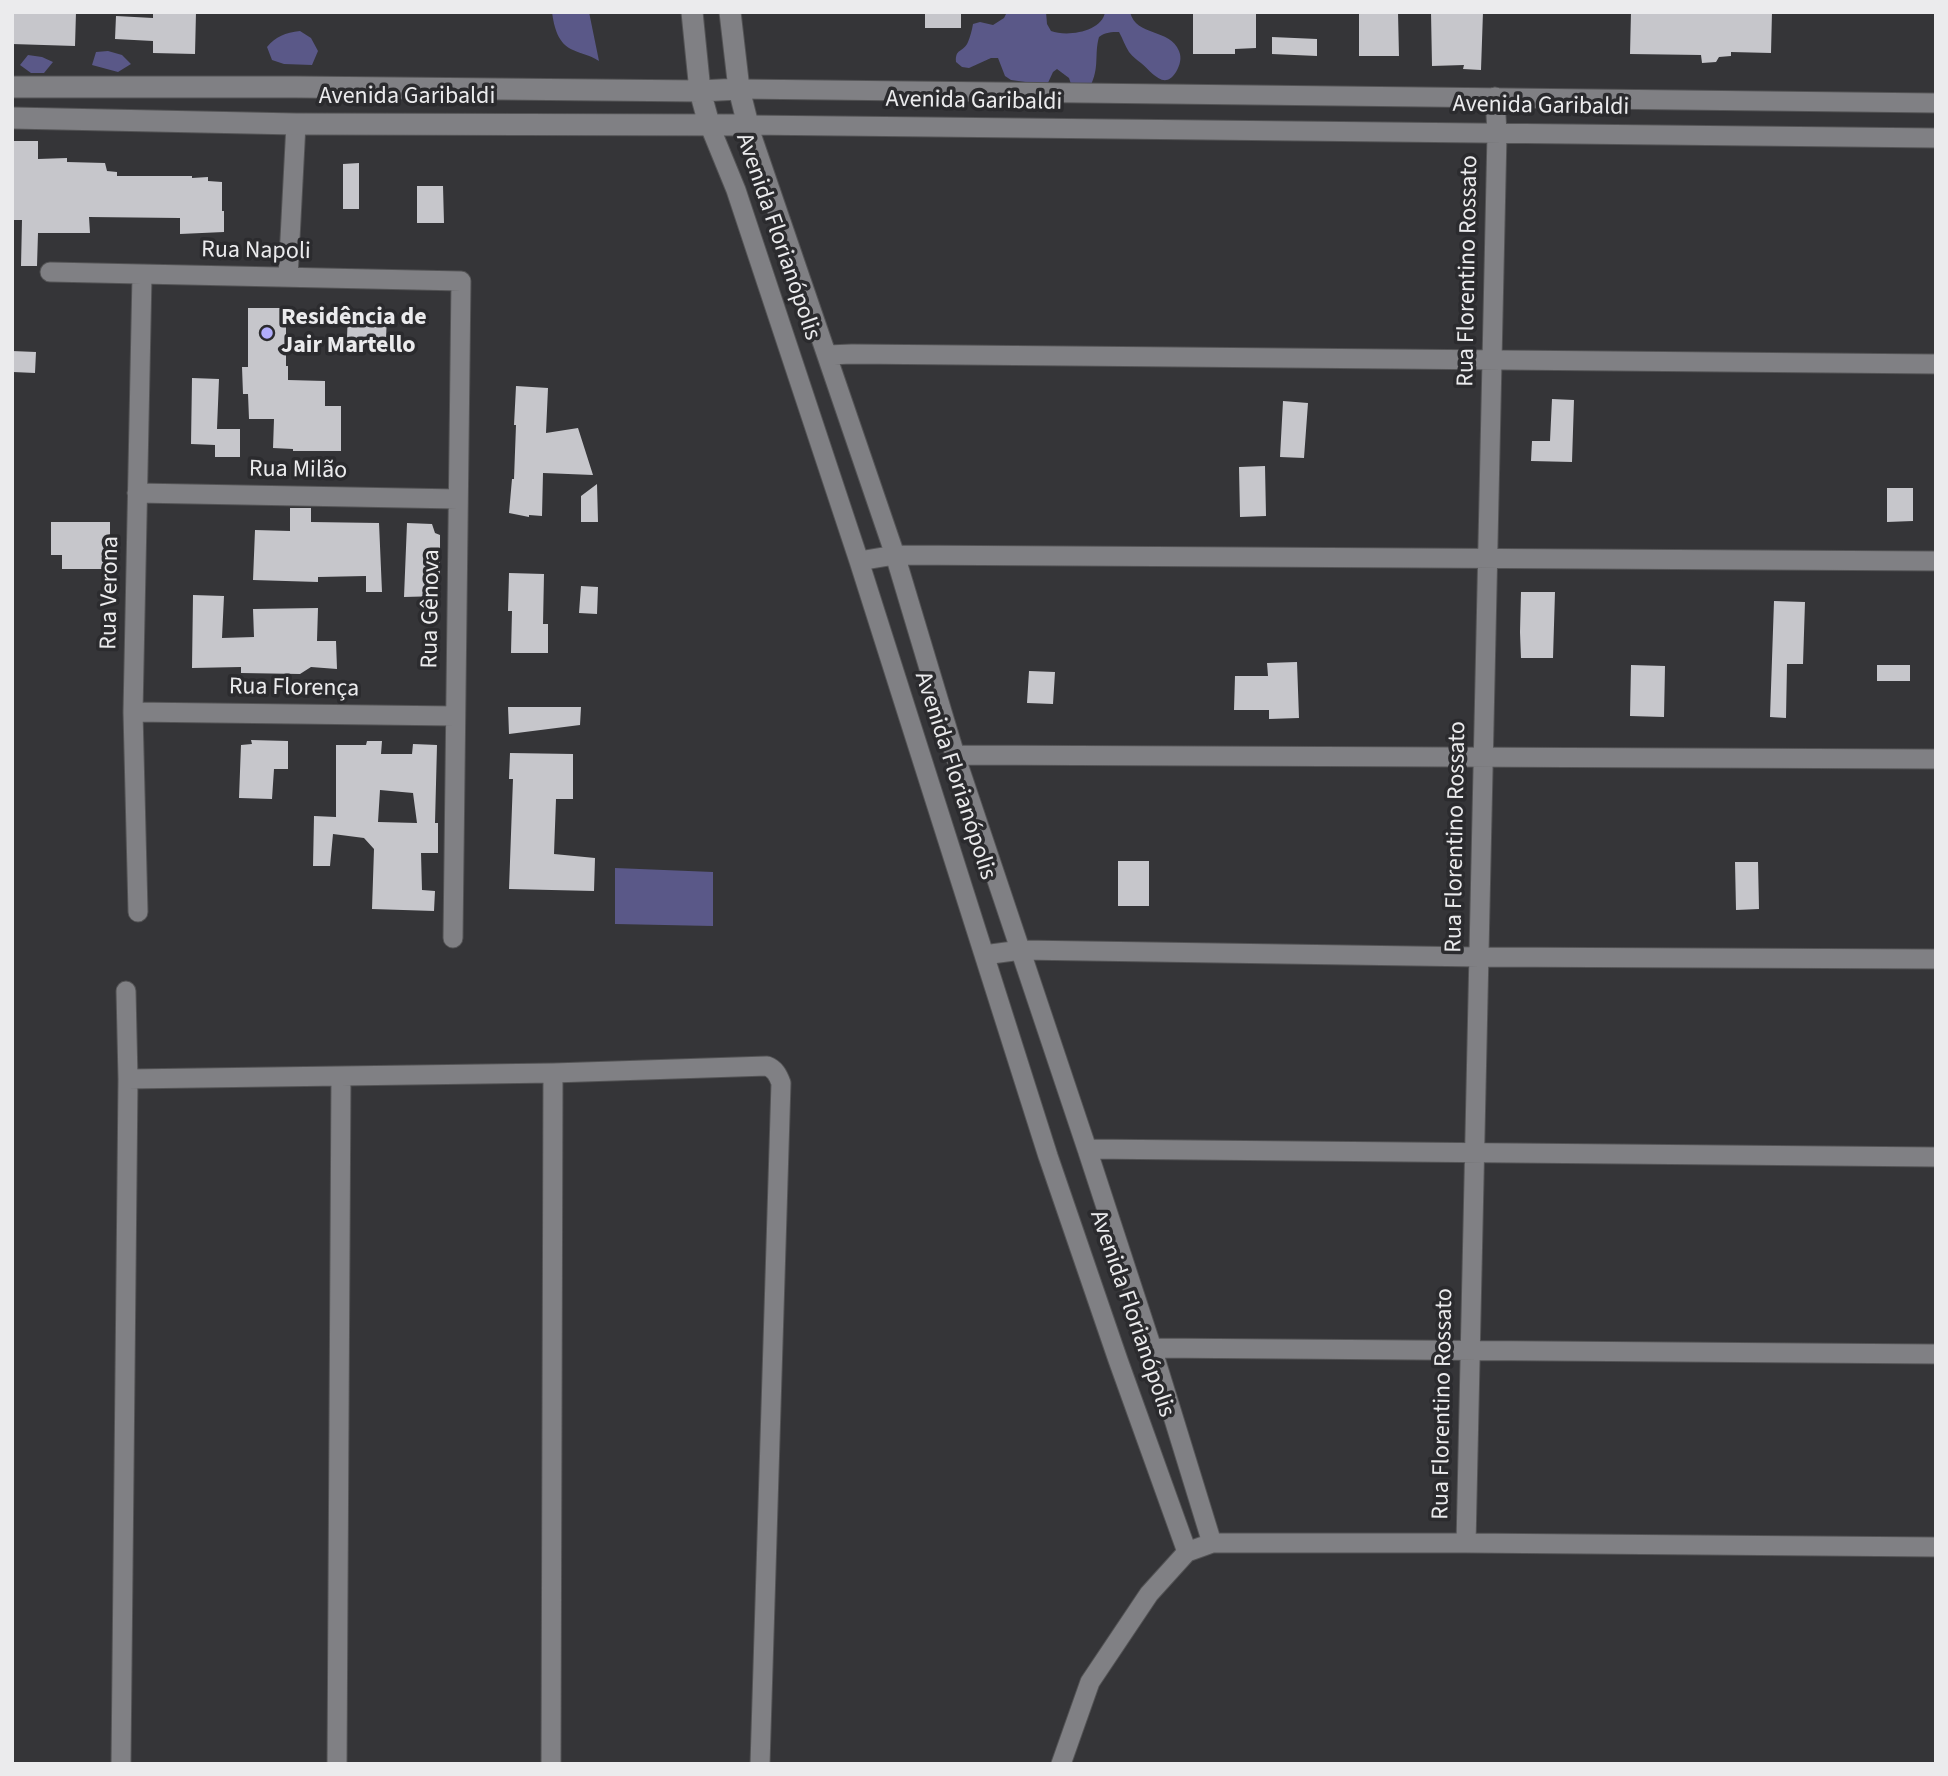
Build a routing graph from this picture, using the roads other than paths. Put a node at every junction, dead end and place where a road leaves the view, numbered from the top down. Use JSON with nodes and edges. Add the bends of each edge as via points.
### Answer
{"nodes":[{"id":1,"x":692,"y":12,"type":"edge"},
{"id":2,"x":730,"y":12,"type":"edge"},
{"id":3,"x":12,"y":87,"type":"edge"},
{"id":4,"x":296,"y":87,"type":"junction"},
{"id":5,"x":739,"y":89,"type":"junction"},
{"id":6,"x":700,"y":91,"type":"junction"},
{"id":7,"x":1495,"y":97,"type":"junction"},
{"id":8,"x":1936,"y":103,"type":"edge"},
{"id":9,"x":12,"y":118,"type":"edge"},
{"id":10,"x":296,"y":124,"type":"junction"},
{"id":11,"x":709,"y":124,"type":"junction"},
{"id":12,"x":748,"y":125,"type":"junction"},
{"id":13,"x":1497,"y":133,"type":"junction"},
{"id":14,"x":1936,"y":138,"type":"edge"},
{"id":15,"x":50,"y":272,"type":"dead end"},
{"id":16,"x":142,"y":275,"type":"junction"},
{"id":17,"x":288,"y":277,"type":"junction"},
{"id":18,"x":461,"y":281,"type":"joint"},
{"id":19,"x":828,"y":355,"type":"junction"},
{"id":20,"x":1492,"y":360,"type":"junction"},
{"id":21,"x":1936,"y":364,"type":"edge"},
{"id":22,"x":137,"y":493,"type":"junction"},
{"id":23,"x":457,"y":499,"type":"junction"},
{"id":24,"x":895,"y":555,"type":"junction"},
{"id":25,"x":1487,"y":558,"type":"junction"},
{"id":26,"x":859,"y":561,"type":"junction"},
{"id":27,"x":1936,"y":561,"type":"edge"},
{"id":28,"x":133,"y":712,"type":"junction"},
{"id":29,"x":455,"y":716,"type":"junction"},
{"id":30,"x":955,"y":755,"type":"junction"},
{"id":31,"x":1483,"y":757,"type":"junction"},
{"id":32,"x":1936,"y":759,"type":"edge"},
{"id":33,"x":138,"y":912,"type":"dead end"},
{"id":34,"x":453,"y":938,"type":"dead end"},
{"id":35,"x":1021,"y":950,"type":"junction"},
{"id":36,"x":984,"y":955,"type":"junction"},
{"id":37,"x":1479,"y":957,"type":"junction"},
{"id":38,"x":1936,"y":959,"type":"edge"},
{"id":39,"x":126,"y":991,"type":"dead end"},
{"id":40,"x":553,"y":1073,"type":"junction"},
{"id":41,"x":341,"y":1076,"type":"junction"},
{"id":42,"x":128,"y":1079,"type":"junction"},
{"id":43,"x":1087,"y":1149,"type":"junction"},
{"id":44,"x":1474,"y":1153,"type":"junction"},
{"id":45,"x":1936,"y":1157,"type":"edge"},
{"id":46,"x":1152,"y":1348,"type":"junction"},
{"id":47,"x":1470,"y":1351,"type":"junction"},
{"id":48,"x":1936,"y":1354,"type":"edge"},
{"id":49,"x":1212,"y":1543,"type":"junction"},
{"id":50,"x":1466,"y":1543,"type":"junction"},
{"id":51,"x":1936,"y":1547,"type":"edge"},
{"id":52,"x":1187,"y":1552,"type":"junction"},
{"id":53,"x":121,"y":1764,"type":"edge"},
{"id":54,"x":337,"y":1764,"type":"edge"},
{"id":55,"x":551,"y":1764,"type":"edge"},
{"id":56,"x":760,"y":1764,"type":"edge"},
{"id":57,"x":1061,"y":1764,"type":"edge"}],
"edges":[{"from":1,"to":6,"type":"street","name":"Avenida Florianópolis"},
{"from":2,"to":5,"type":"street"},
{"from":3,"to":4,"type":"street","name":"Avenida Garibaldi"},
{"from":4,"to":6,"type":"street","name":"Avenida Garibaldi"},
{"from":4,"to":10,"type":"street"},
{"from":5,"to":6,"type":"street","name":"Avenida Garibaldi"},
{"from":5,"to":7,"type":"street","name":"Avenida Garibaldi"},
{"from":5,"to":12,"type":"street"},
{"from":6,"to":11,"type":"street","name":"Avenida Florianópolis"},
{"from":7,"to":8,"type":"street","name":"Avenida Garibaldi"},
{"from":7,"to":13,"type":"street","name":"Rua Florentino Rossato"},
{"from":9,"to":10,"type":"street","name":"Avenida Garibaldi"},
{"from":10,"to":11,"type":"street","name":"Avenida Garibaldi"},
{"from":10,"to":17,"type":"street"},
{"from":11,"to":12,"type":"street","name":"Avenida Garibaldi"},
{"from":11,"to":26,"type":"street","name":"Avenida Florianópolis","via":[[736,190]]},
{"from":12,"to":13,"type":"street","name":"Avenida Garibaldi"},
{"from":12,"to":19,"type":"street","name":"Avenida Florianópolis"},
{"from":13,"to":14,"type":"street","name":"Avenida Garibaldi"},
{"from":13,"to":20,"type":"street","name":"Rua Florentino Rossato"},
{"from":15,"to":16,"type":"street","name":"Rua Napoli"},
{"from":16,"to":17,"type":"street","name":"Rua Napoli"},
{"from":16,"to":22,"type":"street","name":"Rua Verona"},
{"from":17,"to":18,"type":"street","name":"Rua Napoli"},
{"from":18,"to":23,"type":"street","name":"Rua Gênova"},
{"from":19,"to":20,"type":"street"},
{"from":19,"to":24,"type":"street","name":"Avenida Florianópolis"},
{"from":20,"to":21,"type":"street"},
{"from":20,"to":25,"type":"street","name":"Rua Florentino Rossato"},
{"from":22,"to":23,"type":"street","name":"Rua Milão"},
{"from":22,"to":28,"type":"street","name":"Rua Verona"},
{"from":23,"to":29,"type":"street","name":"Rua Gênova"},
{"from":24,"to":25,"type":"street"},
{"from":24,"to":26,"type":"street"},
{"from":24,"to":30,"type":"street","name":"Avenida Florianópolis"},
{"from":25,"to":27,"type":"street"},
{"from":25,"to":31,"type":"street","name":"Rua Florentino Rossato"},
{"from":26,"to":36,"type":"street","name":"Avenida Florianópolis"},
{"from":28,"to":29,"type":"street","name":"Rua Florença"},
{"from":28,"to":33,"type":"street","name":"Rua Verona"},
{"from":29,"to":34,"type":"street","name":"Rua Gênova"},
{"from":30,"to":31,"type":"street"},
{"from":30,"to":35,"type":"street","name":"Avenida Florianópolis"},
{"from":31,"to":32,"type":"street"},
{"from":31,"to":37,"type":"street","name":"Rua Florentino Rossato"},
{"from":35,"to":36,"type":"street"},
{"from":35,"to":37,"type":"street"},
{"from":35,"to":43,"type":"street","name":"Avenida Florianópolis"},
{"from":36,"to":52,"type":"street","name":"Avenida Florianópolis","via":[[1048,1156]]},
{"from":37,"to":38,"type":"street"},
{"from":37,"to":44,"type":"street","name":"Rua Florentino Rossato"},
{"from":39,"to":42,"type":"street"},
{"from":40,"to":41,"type":"street"},
{"from":40,"to":55,"type":"street"},
{"from":40,"to":56,"type":"street","via":[[767,1066],[781,1083]]},
{"from":41,"to":42,"type":"street"},
{"from":41,"to":54,"type":"street"},
{"from":42,"to":53,"type":"street"},
{"from":43,"to":44,"type":"street"},
{"from":43,"to":46,"type":"street","name":"Avenida Florianópolis"},
{"from":44,"to":45,"type":"street"},
{"from":44,"to":47,"type":"street","name":"Rua Florentino Rossato"},
{"from":46,"to":47,"type":"street"},
{"from":46,"to":49,"type":"street","name":"Avenida Florianópolis"},
{"from":47,"to":48,"type":"street"},
{"from":47,"to":50,"type":"street","name":"Rua Florentino Rossato"},
{"from":49,"to":50,"type":"street"},
{"from":49,"to":52,"type":"street"},
{"from":50,"to":51,"type":"street"},
{"from":52,"to":57,"type":"street","via":[[1149,1594],[1090,1682]]}]}
